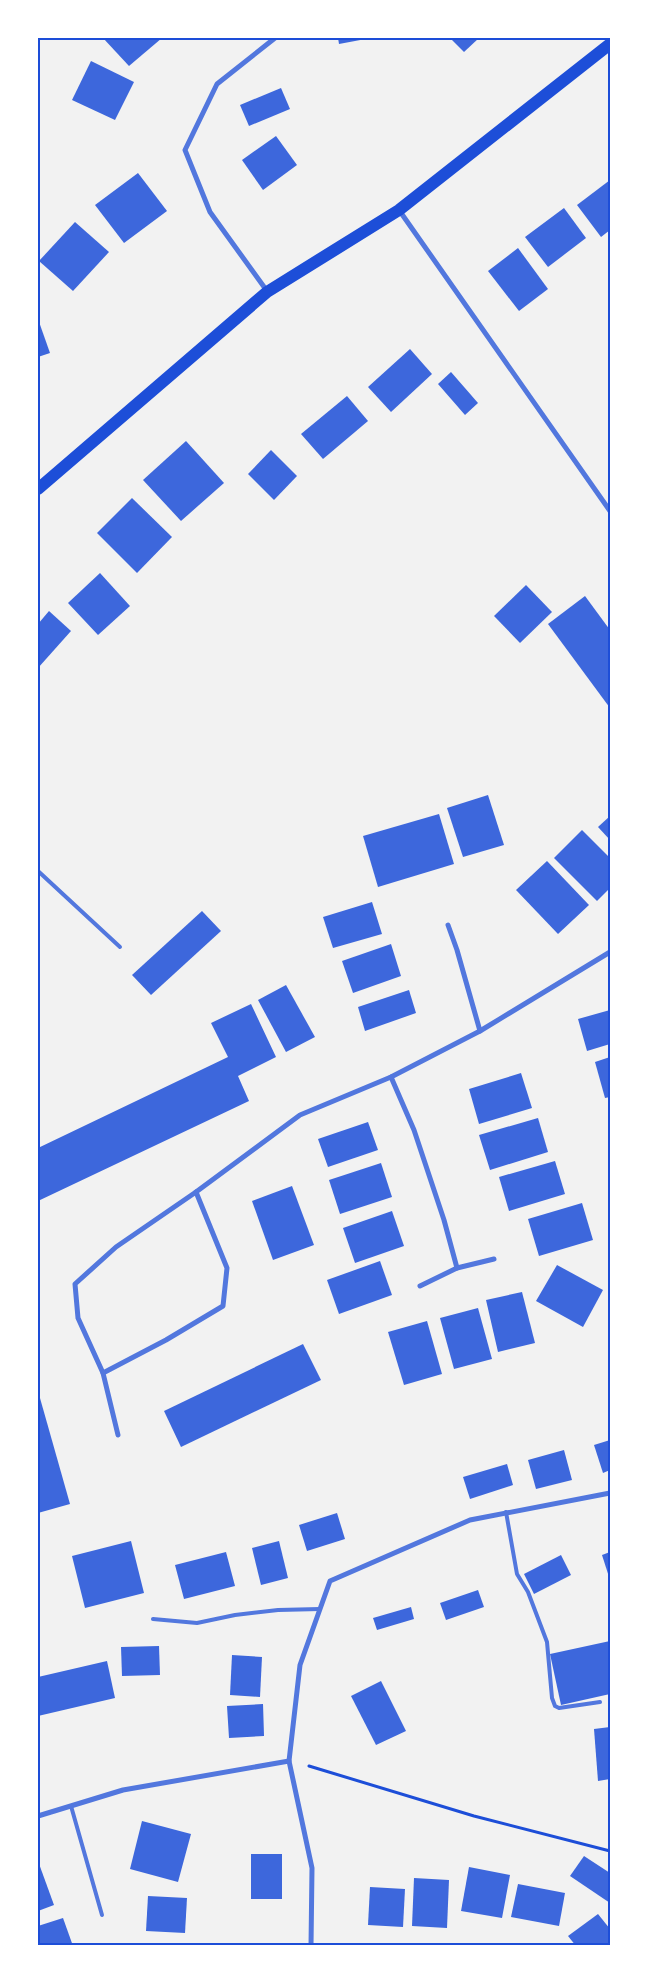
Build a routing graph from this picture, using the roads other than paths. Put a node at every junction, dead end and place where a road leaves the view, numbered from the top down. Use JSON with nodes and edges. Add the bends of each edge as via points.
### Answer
{"nodes":[{"id":1,"x":275,"y":38,"type":"edge"},
{"id":2,"x":610,"y":44,"type":"edge"},
{"id":3,"x":399,"y":210,"type":"junction"},
{"id":4,"x":268,"y":292,"type":"junction"},
{"id":5,"x":38,"y":489,"type":"edge"},
{"id":6,"x":610,"y":511,"type":"edge"},
{"id":7,"x":38,"y":872,"type":"edge"},
{"id":8,"x":448,"y":925,"type":"dead end"},
{"id":9,"x":120,"y":948,"type":"dead end"},
{"id":10,"x":610,"y":952,"type":"edge"},
{"id":11,"x":480,"y":1031,"type":"junction"},
{"id":12,"x":390,"y":1077,"type":"junction"},
{"id":13,"x":196,"y":1192,"type":"junction"},
{"id":14,"x":494,"y":1258,"type":"dead end"},
{"id":15,"x":457,"y":1268,"type":"junction"},
{"id":16,"x":420,"y":1286,"type":"dead end"},
{"id":17,"x":103,"y":1372,"type":"junction"},
{"id":18,"x":118,"y":1435,"type":"dead end"},
{"id":19,"x":610,"y":1493,"type":"edge"},
{"id":20,"x":506,"y":1512,"type":"junction"},
{"id":21,"x":320,"y":1609,"type":"junction"},
{"id":22,"x":153,"y":1619,"type":"dead end"},
{"id":23,"x":600,"y":1702,"type":"dead end"},
{"id":24,"x":289,"y":1761,"type":"junction"},
{"id":25,"x":71,"y":1806,"type":"junction"},
{"id":26,"x":38,"y":1816,"type":"edge"},
{"id":27,"x":102,"y":1915,"type":"dead end"},
{"id":28,"x":311,"y":1946,"type":"edge"}],
"edges":[{"from":1,"to":4,"type":"street","via":[[217,84],[185,150],[210,212]]},
{"from":2,"to":3,"type":"main road"},
{"from":3,"to":4,"type":"main road"},
{"from":3,"to":6,"type":"street"},
{"from":4,"to":5,"type":"main road"},
{"from":7,"to":9,"type":"lane"},
{"from":8,"to":11,"type":"street"},
{"from":10,"to":11,"type":"street"},
{"from":11,"to":12,"type":"street"},
{"from":12,"to":13,"type":"street","via":[[300,1115]]},
{"from":12,"to":15,"type":"street","via":[[414,1130]]},
{"from":13,"to":17,"type":"street","via":[[116,1247],[75,1284],[78,1318]]},
{"from":13,"to":17,"type":"street","via":[[227,1268],[223,1306]]},
{"from":14,"to":15,"type":"street"},
{"from":15,"to":16,"type":"street"},
{"from":17,"to":18,"type":"street"},
{"from":19,"to":20,"type":"street"},
{"from":20,"to":21,"type":"street","via":[[470,1520],[330,1581]]},
{"from":20,"to":23,"type":"lane","via":[[517,1574],[528,1592],[547,1642],[555,1706],[566,1708]]},
{"from":21,"to":22,"type":"lane","via":[[278,1610],[197,1623]]},
{"from":21,"to":24,"type":"street","via":[[300,1665]]},
{"from":24,"to":25,"type":"street","via":[[124,1790]]},
{"from":24,"to":28,"type":"street","via":[[312,1868]]},
{"from":25,"to":26,"type":"street"},
{"from":25,"to":27,"type":"lane"}]}
